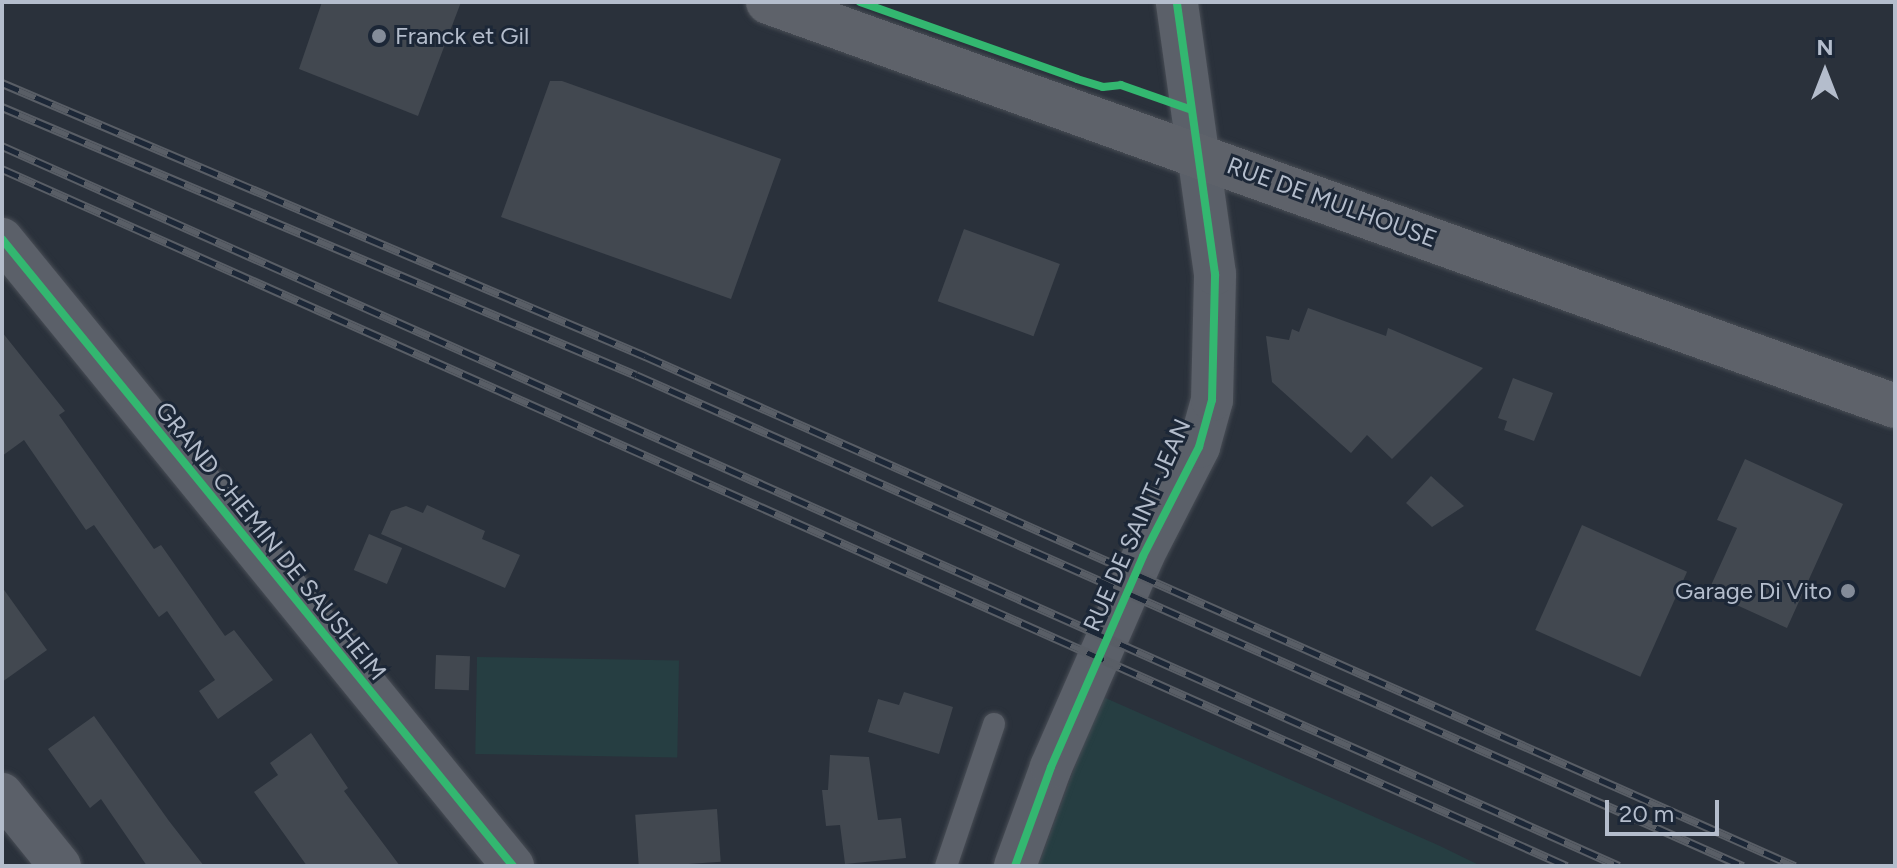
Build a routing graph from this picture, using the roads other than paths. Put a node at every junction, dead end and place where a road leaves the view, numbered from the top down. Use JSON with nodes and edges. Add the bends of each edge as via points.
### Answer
{"nodes":[{"id":1,"x":768,"y":2,"type":"edge"},
{"id":2,"x":1177,"y":2,"type":"edge"},
{"id":3,"x":1196,"y":153,"type":"junction"},
{"id":4,"x":2,"y":239,"type":"edge"},
{"id":5,"x":1895,"y":406,"type":"edge"},
{"id":6,"x":994,"y":724,"type":"dead end"},
{"id":7,"x":2,"y":794,"type":"edge"},
{"id":8,"x":60,"y":866,"type":"edge"},
{"id":9,"x":513,"y":866,"type":"edge"},
{"id":10,"x":946,"y":866,"type":"edge"},
{"id":11,"x":1015,"y":866,"type":"edge"}],
"edges":[{"from":1,"to":3,"type":"main road","name":"RUE DE MULHOUSE"},
{"from":2,"to":3,"type":"street","name":"RUE DE SAINT-JEAN"},
{"from":3,"to":5,"type":"main road","name":"RUE DE MULHOUSE"},
{"from":3,"to":11,"type":"street","name":"RUE DE SAINT-JEAN","via":[[1215,274],[1212,400],[1187,474],[1143,556],[1034,808]]},
{"from":4,"to":9,"type":"street","name":"GRAND CHEMIN DE SAUSHEIM"},
{"from":6,"to":10,"type":"lane"},
{"from":7,"to":8,"type":"street"}]}
